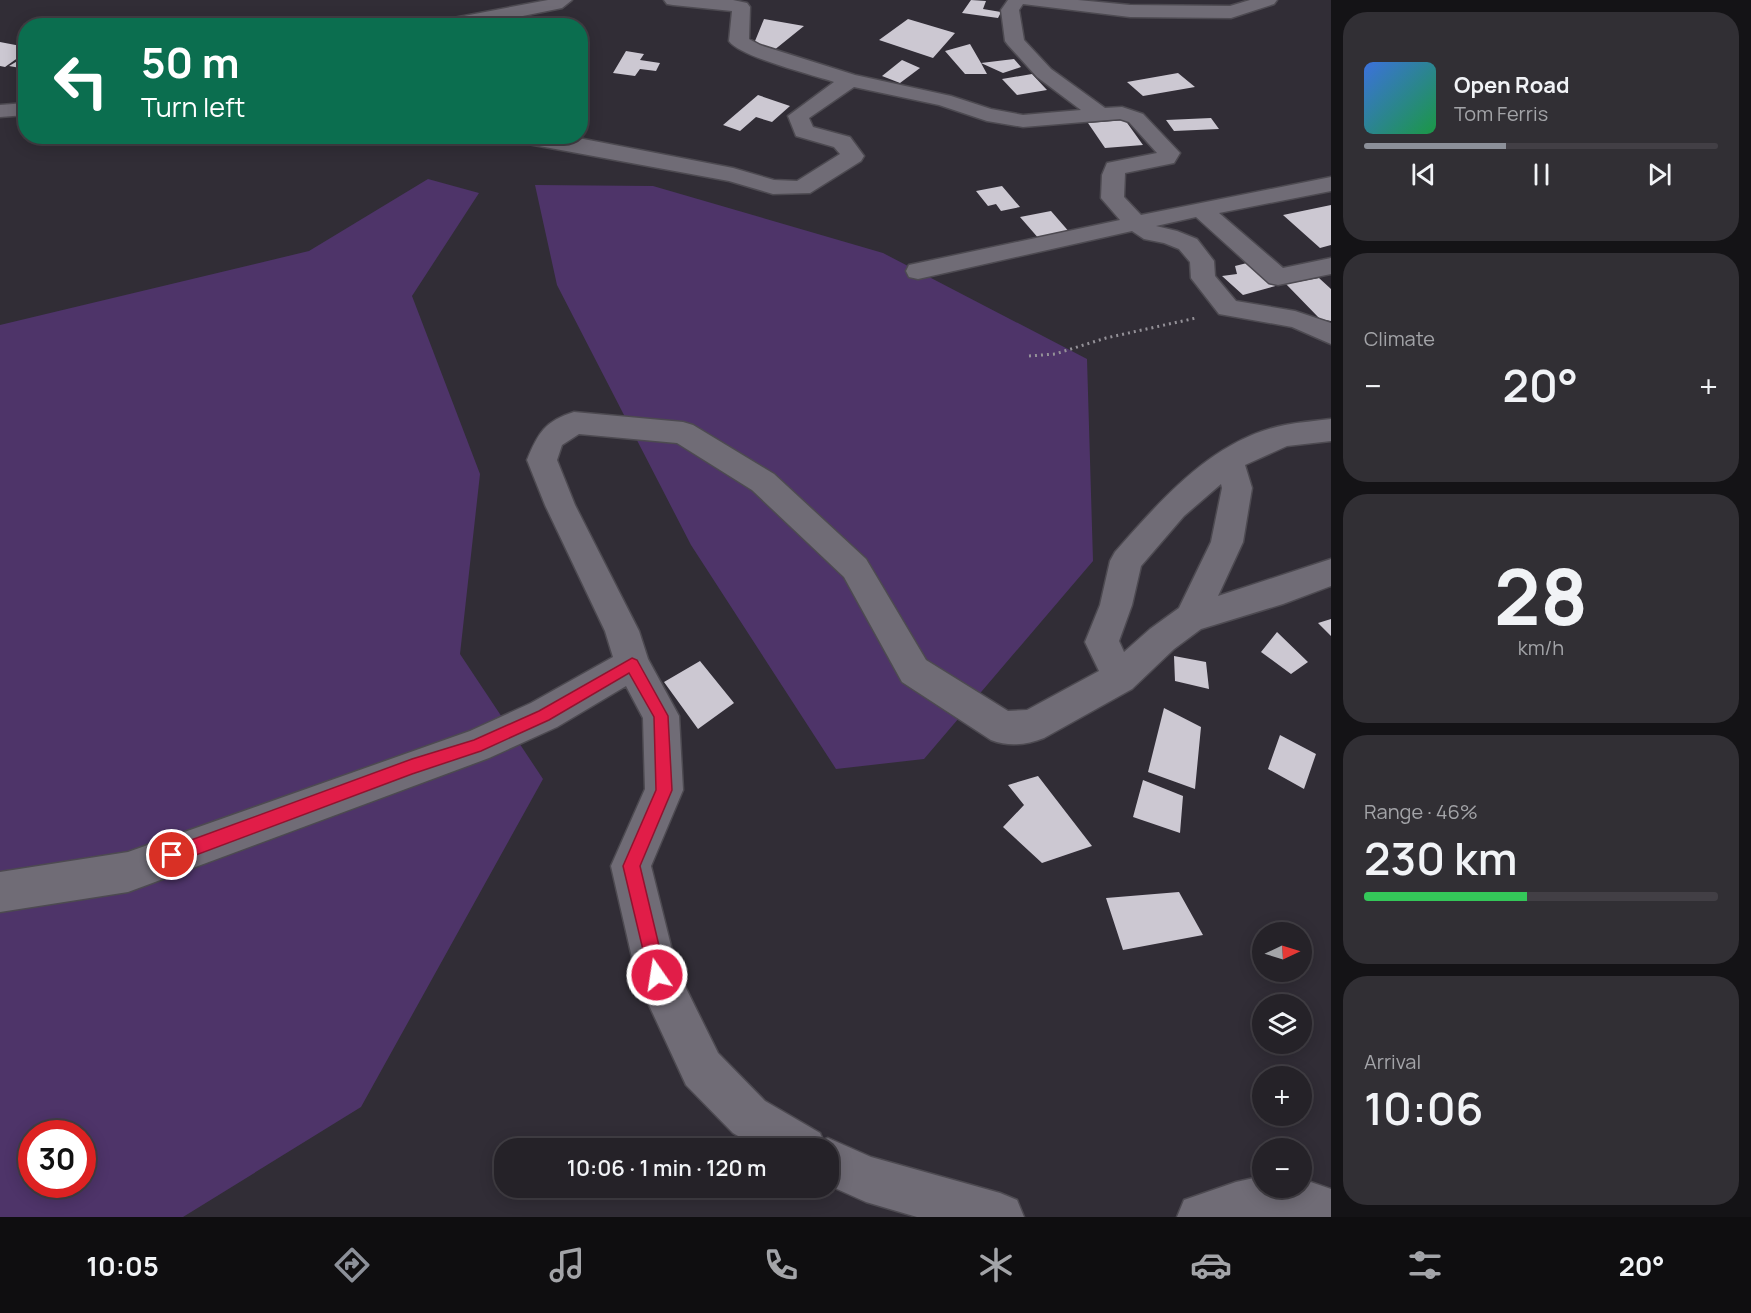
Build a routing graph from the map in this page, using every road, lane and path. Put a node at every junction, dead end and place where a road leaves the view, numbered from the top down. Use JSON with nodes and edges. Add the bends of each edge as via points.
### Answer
{"nodes":[{"id":1,"x":563,"y":0,"type":"edge"},
{"id":2,"x":674,"y":0,"type":"edge"},
{"id":3,"x":1017,"y":0,"type":"edge"},
{"id":4,"x":1027,"y":0,"type":"edge"},
{"id":5,"x":1268,"y":0,"type":"edge"},
{"id":6,"x":484,"y":18,"type":"edge"},
{"id":7,"x":850,"y":80,"type":"junction"},
{"id":8,"x":18,"y":110,"type":"edge"},
{"id":9,"x":0,"y":111,"type":"edge"},
{"id":10,"x":1100,"y":114,"type":"junction"},
{"id":11,"x":573,"y":144,"type":"edge"},
{"id":12,"x":1331,"y":184,"type":"edge"},
{"id":13,"x":1202,"y":209,"type":"junction"},
{"id":14,"x":1136,"y":223,"type":"junction"},
{"id":15,"x":1331,"y":266,"type":"edge"},
{"id":16,"x":918,"y":271,"type":"dead end"},
{"id":17,"x":1228,"y":308,"type":"junction"},
{"id":18,"x":1331,"y":335,"type":"edge"},
{"id":19,"x":1029,"y":356,"type":"dead end"},
{"id":20,"x":1331,"y":430,"type":"edge"},
{"id":21,"x":1229,"y":460,"type":"junction"},
{"id":22,"x":1331,"y":572,"type":"edge"},
{"id":23,"x":1191,"y":618,"type":"junction"},
{"id":24,"x":632,"y":664,"type":"junction"},
{"id":25,"x":1120,"y":678,"type":"junction"},
{"id":26,"x":0,"y":892,"type":"edge"},
{"id":27,"x":786,"y":1138,"type":"edge"},
{"id":28,"x":839,"y":1166,"type":"edge"},
{"id":29,"x":1331,"y":1213,"type":"edge"},
{"id":30,"x":1000,"y":1217,"type":"edge"},
{"id":31,"x":1201,"y":1217,"type":"edge"}],
"edges":[{"from":1,"to":6,"type":"street"},
{"from":2,"to":7,"type":"street","via":[[741,7],[738,41],[743,45]]},
{"from":3,"to":10,"type":"street","via":[[1010,10],[1015,41],[1044,73]]},
{"from":4,"to":5,"type":"street","via":[[1130,11],[1231,12]]},
{"from":7,"to":10,"type":"street","via":[[1023,121]]},
{"from":7,"to":11,"type":"street","via":[[798,116],[804,131],[842,142],[853,156],[802,188],[773,187]]},
{"from":8,"to":9,"type":"street"},
{"from":10,"to":14,"type":"street","via":[[1122,113],[1136,118],[1169,153],[1166,158],[1115,168],[1112,198]]},
{"from":12,"to":13,"type":"street"},
{"from":13,"to":14,"type":"street"},
{"from":13,"to":15,"type":"street","via":[[1278,277]]},
{"from":14,"to":16,"type":"street"},
{"from":14,"to":17,"type":"street","via":[[1152,234],[1188,244],[1202,261],[1203,278]]},
{"from":17,"to":18,"type":"street","via":[[1284,317],[1322,328]]},
{"from":17,"to":19,"type":"path","via":[[1055,354]]},
{"from":20,"to":21,"type":"street","via":[[1284,436]]},
{"from":21,"to":23,"type":"street","via":[[1238,488],[1227,542]]},
{"from":21,"to":25,"type":"street","via":[[1173,507],[1125,561],[1116,605],[1102,642]]},
{"from":22,"to":23,"type":"street"},
{"from":23,"to":25,"type":"street"},
{"from":24,"to":25,"type":"street","via":[[622,631],[560,506],[542,460],[550,439],[574,423],[683,433],[763,482],[855,568],[914,670],[1004,728],[1031,726]]},
{"from":24,"to":26,"type":"street","via":[[544,715],[476,746],[128,872]]},
{"from":24,"to":27,"type":"street","via":[[661,716],[664,790],[631,866],[657,975],[702,1069],[749,1116]]},
{"from":28,"to":30,"type":"street","via":[[866,1179]]},
{"from":29,"to":31,"type":"street","via":[[1307,1203],[1272,1197]]}]}
